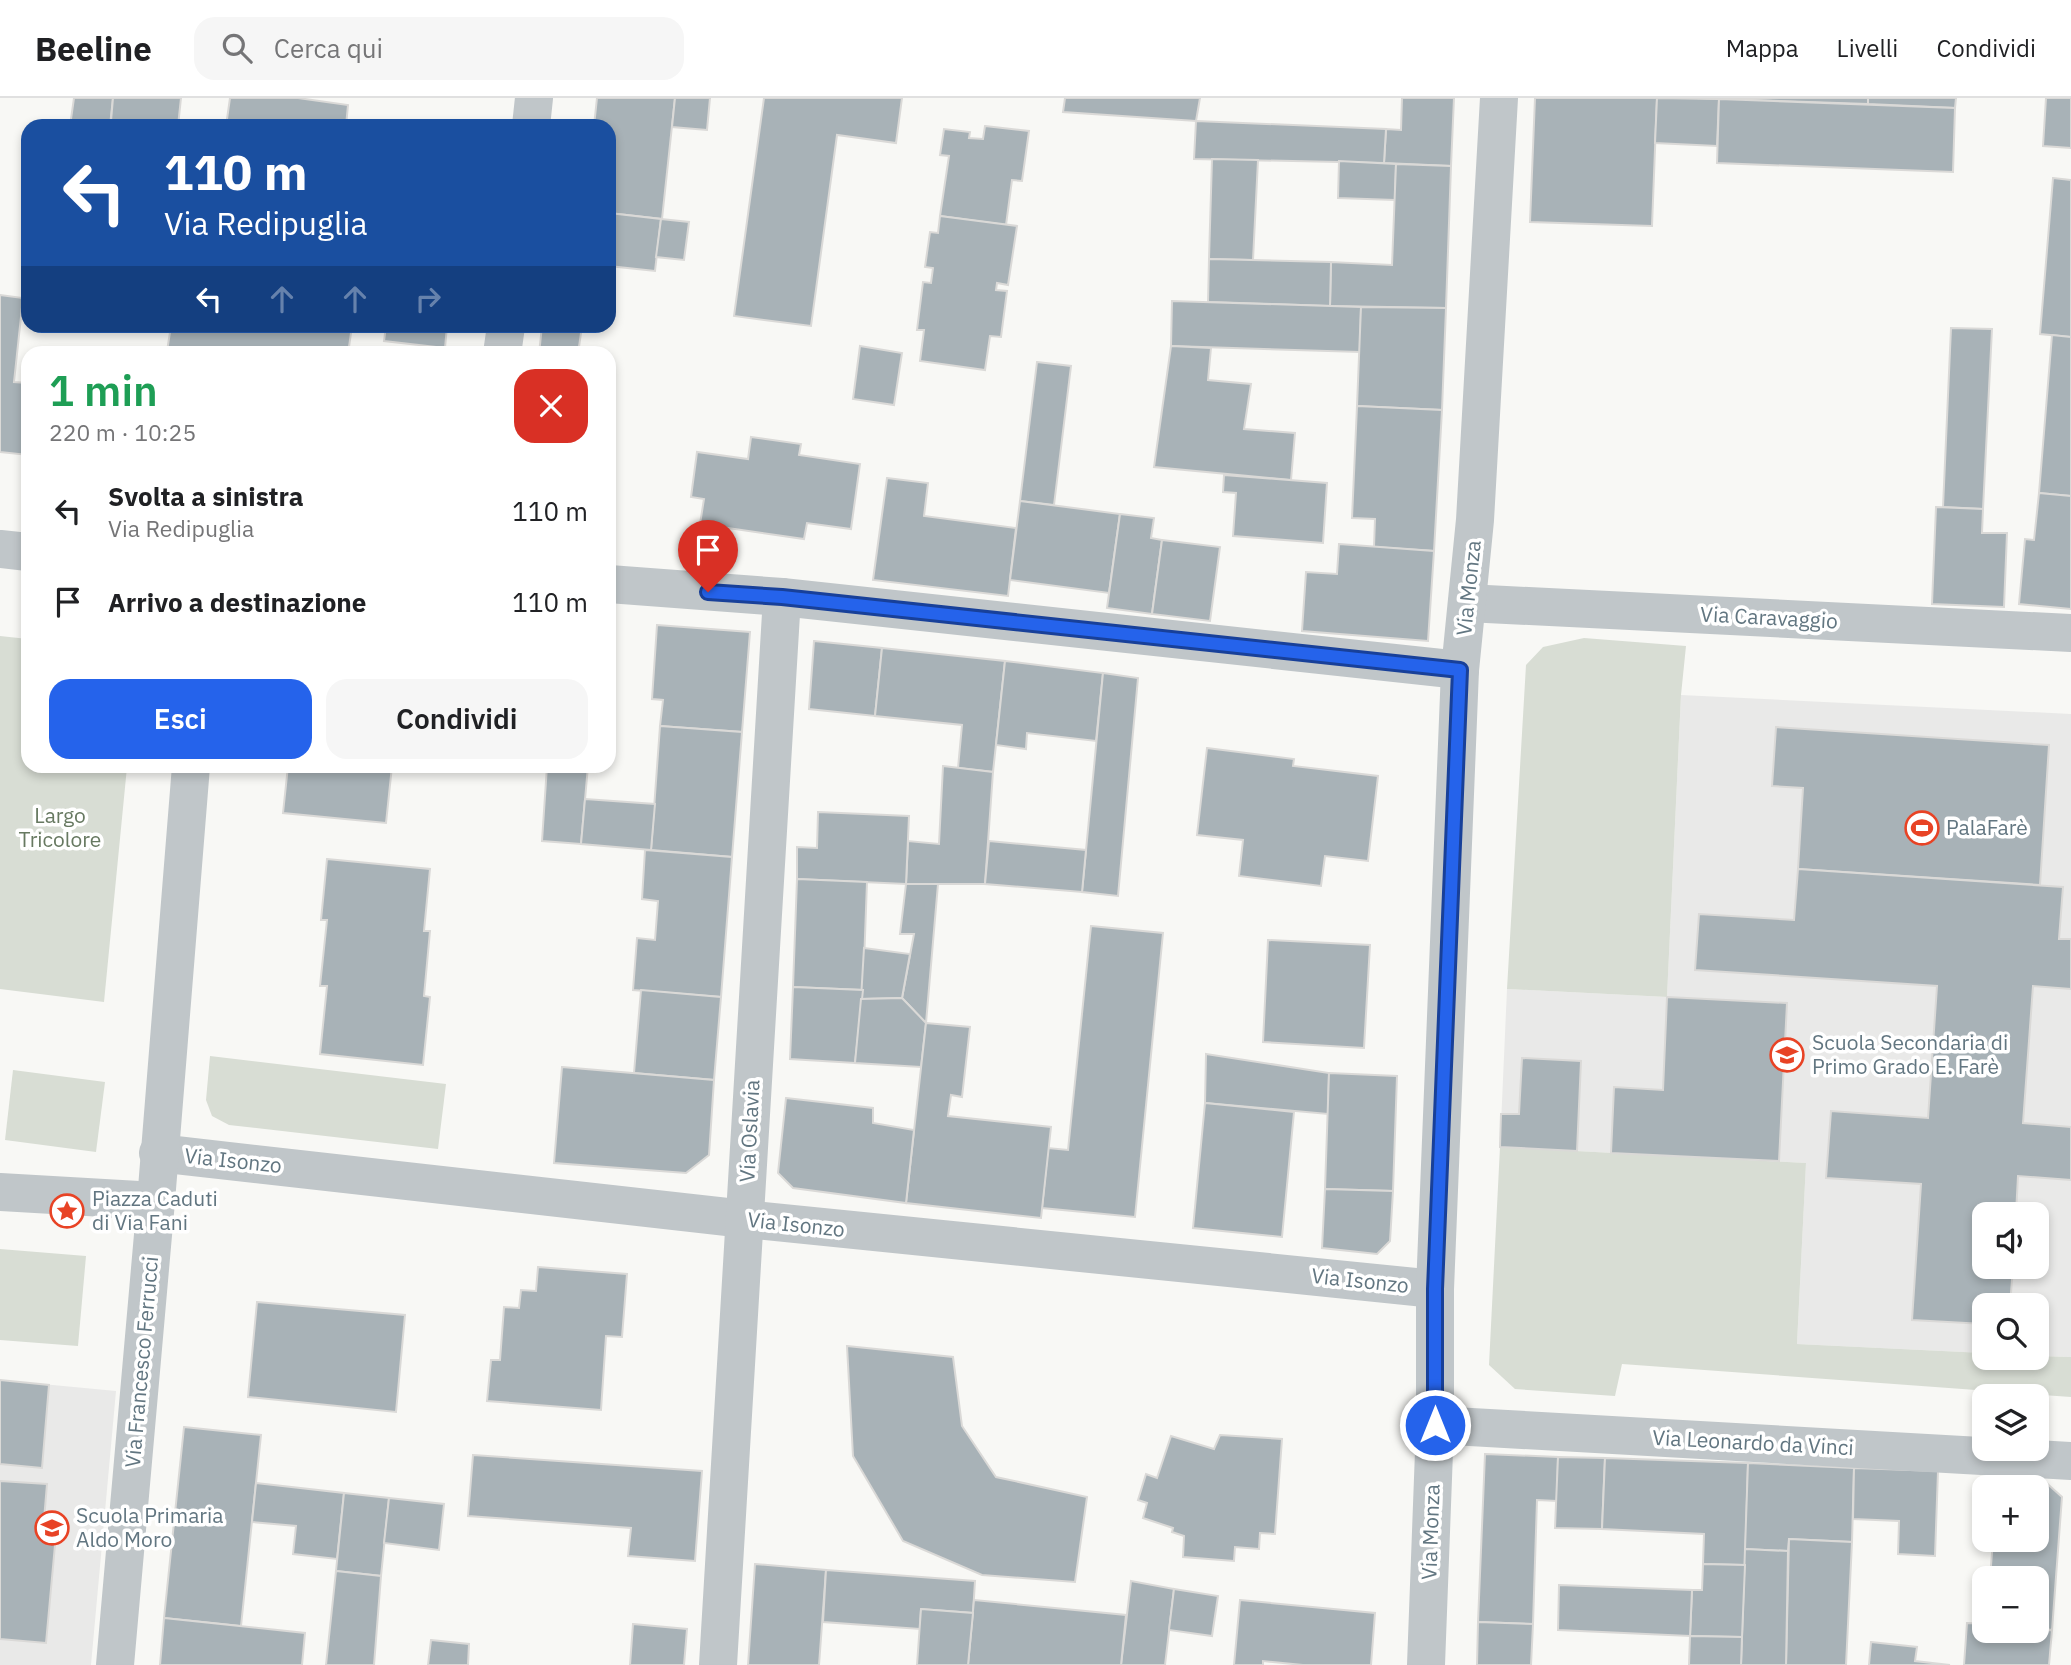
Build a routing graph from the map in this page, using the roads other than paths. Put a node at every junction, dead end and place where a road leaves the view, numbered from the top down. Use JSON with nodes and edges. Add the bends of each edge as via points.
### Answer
{"nodes":[{"id":1,"x":534,"y":98,"type":"edge"},
{"id":2,"x":1499,"y":98,"type":"edge"},
{"id":3,"x":532,"y":119,"type":"edge"},
{"id":4,"x":0,"y":550,"type":"edge"},
{"id":5,"x":21,"y":552,"type":"edge"},
{"id":6,"x":616,"y":585,"type":"edge"},
{"id":7,"x":782,"y":597,"type":"junction"},
{"id":8,"x":1467,"y":603,"type":"junction"},
{"id":9,"x":2071,"y":633,"type":"edge"},
{"id":10,"x":1460,"y":670,"type":"junction"},
{"id":11,"x":190,"y":773,"type":"edge"},
{"id":12,"x":158,"y":1153,"type":"junction"},
{"id":13,"x":0,"y":1192,"type":"edge"},
{"id":14,"x":156,"y":1201,"type":"junction"},
{"id":15,"x":744,"y":1219,"type":"junction"},
{"id":16,"x":1435,"y":1289,"type":"junction"},
{"id":17,"x":1435,"y":1425,"type":"junction"},
{"id":18,"x":2071,"y":1461,"type":"edge"},
{"id":19,"x":115,"y":1665,"type":"edge"},
{"id":20,"x":718,"y":1665,"type":"edge"},
{"id":21,"x":1426,"y":1665,"type":"edge"}],
"edges":[{"from":1,"to":3,"type":"street"},
{"from":2,"to":8,"type":"street","name":"Via Monza"},
{"from":4,"to":5,"type":"street"},
{"from":6,"to":7,"type":"street"},
{"from":7,"to":10,"type":"street"},
{"from":7,"to":15,"type":"street","name":"Via Oslavia"},
{"from":8,"to":9,"type":"street","name":"Via Caravaggio"},
{"from":8,"to":10,"type":"street","name":"Via Monza"},
{"from":10,"to":16,"type":"street","name":"Via Monza"},
{"from":11,"to":12,"type":"street","name":"Via Francesco Ferrucci"},
{"from":12,"to":14,"type":"street","name":"Via Francesco Ferrucci"},
{"from":12,"to":15,"type":"street","name":"Via Isonzo"},
{"from":13,"to":14,"type":"street"},
{"from":14,"to":19,"type":"street","name":"Via Francesco Ferrucci"},
{"from":15,"to":16,"type":"street","name":"Via Isonzo"},
{"from":15,"to":20,"type":"street","name":"Via Oslavia"},
{"from":16,"to":17,"type":"street","name":"Via Monza"},
{"from":17,"to":18,"type":"street","name":"Via Leonardo da Vinci"},
{"from":17,"to":21,"type":"street","name":"Via Monza"}]}
